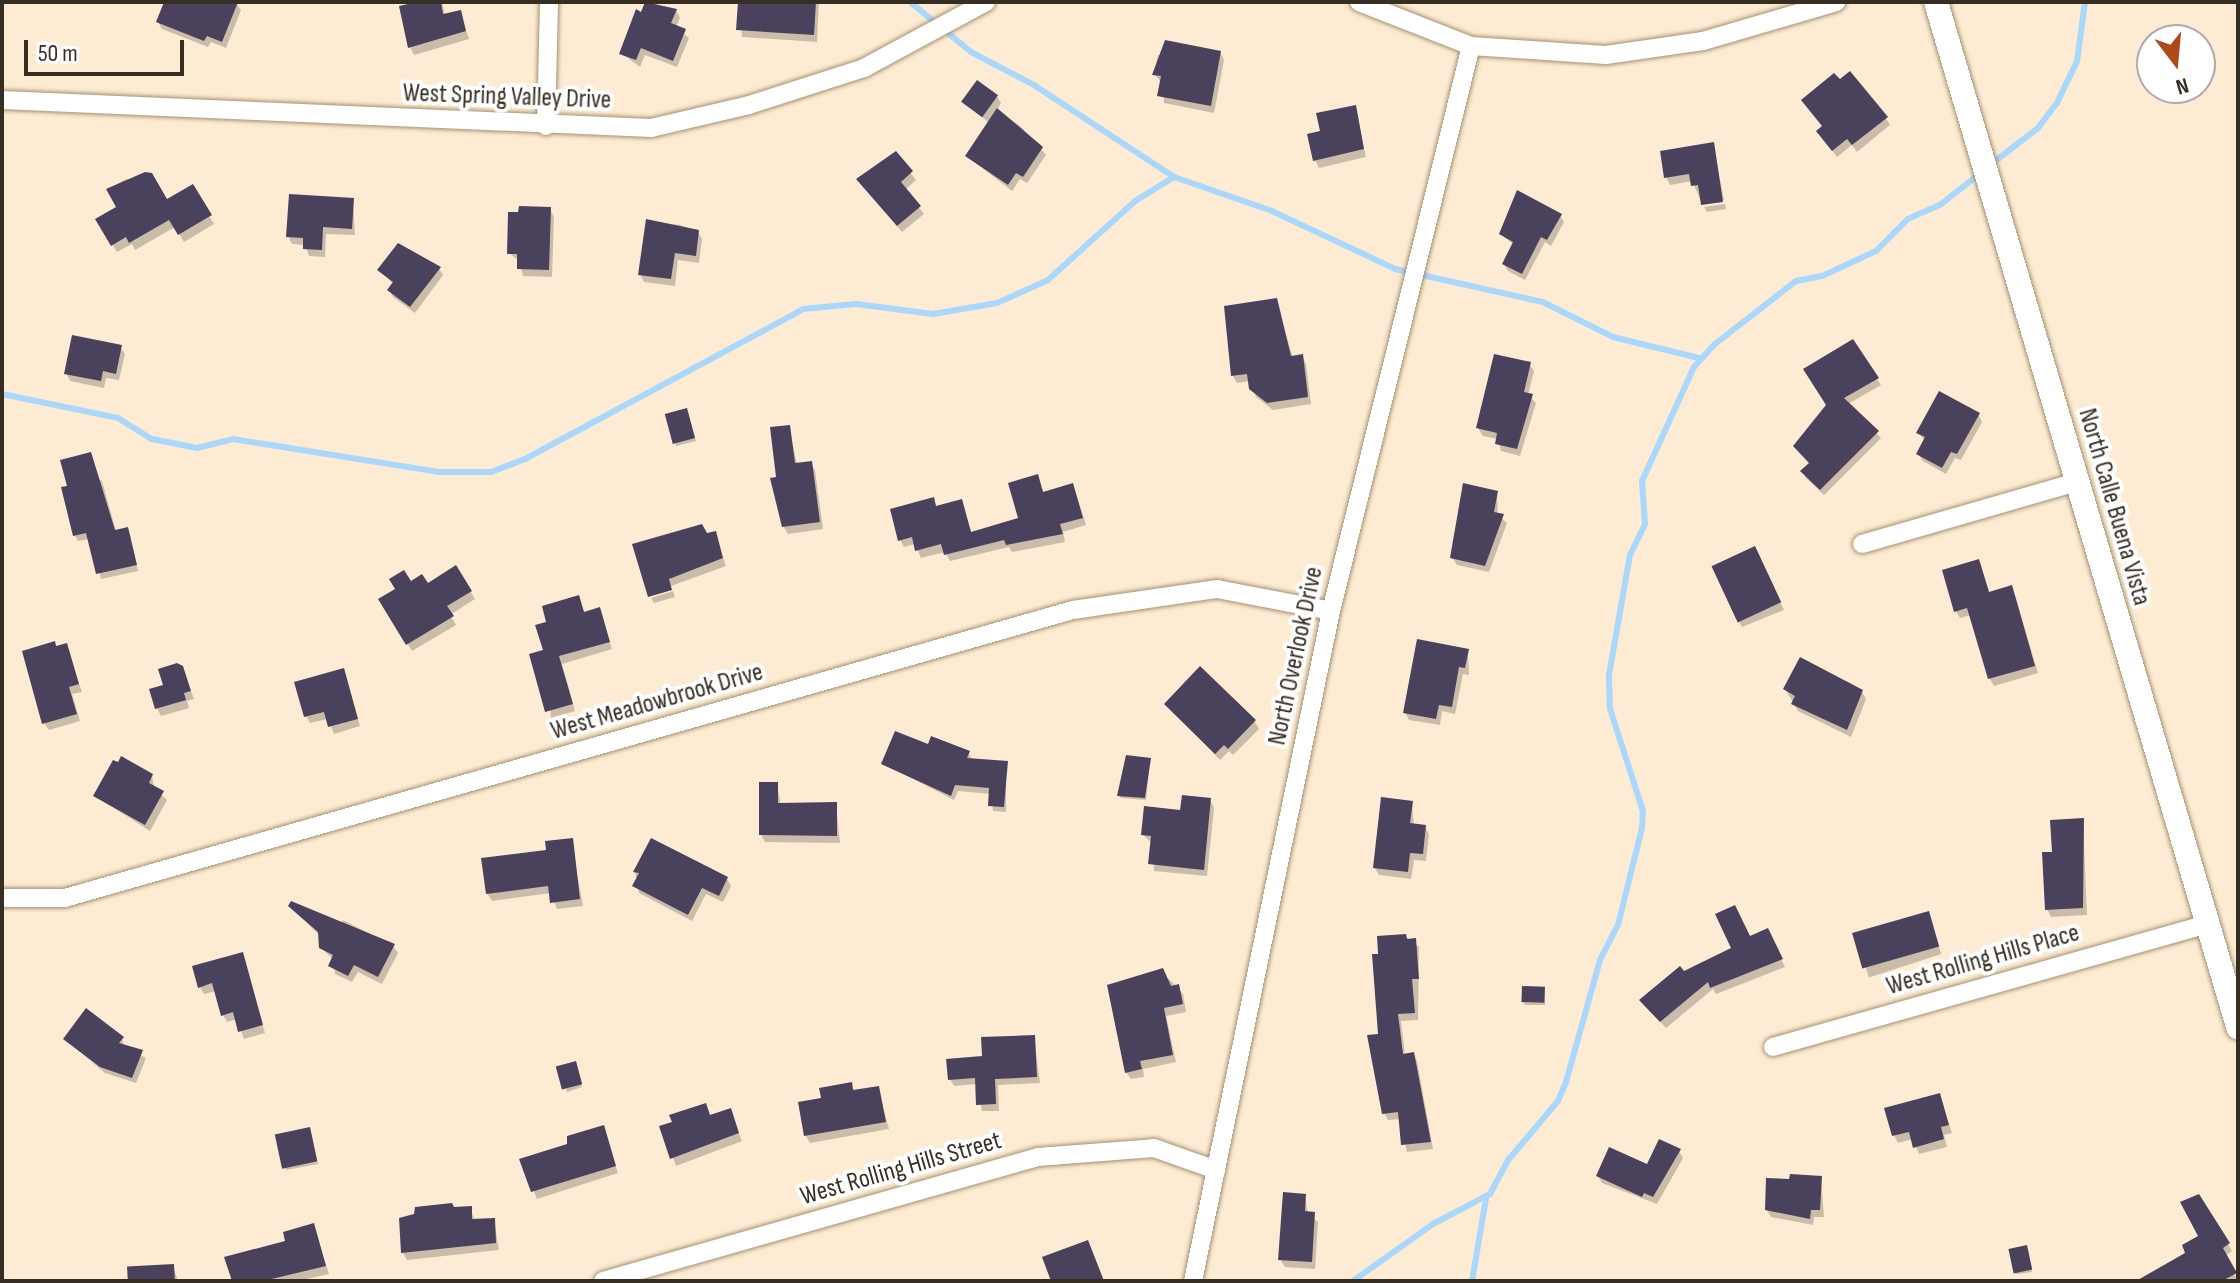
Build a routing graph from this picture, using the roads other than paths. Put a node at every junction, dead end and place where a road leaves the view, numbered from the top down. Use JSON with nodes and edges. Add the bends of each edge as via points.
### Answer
{"nodes":[{"id":1,"x":549,"y":2,"type":"edge"},
{"id":2,"x":986,"y":2,"type":"edge"},
{"id":3,"x":1359,"y":2,"type":"edge"},
{"id":4,"x":1836,"y":2,"type":"edge"},
{"id":5,"x":1936,"y":2,"type":"edge"},
{"id":6,"x":1471,"y":46,"type":"junction"},
{"id":7,"x":2,"y":100,"type":"edge"},
{"id":8,"x":546,"y":126,"type":"junction"},
{"id":9,"x":2077,"y":482,"type":"junction"},
{"id":10,"x":1862,"y":544,"type":"dead end"},
{"id":11,"x":1331,"y":611,"type":"junction"},
{"id":12,"x":2,"y":898,"type":"edge"},
{"id":13,"x":2207,"y":924,"type":"junction"},
{"id":14,"x":2238,"y":1027,"type":"edge"},
{"id":15,"x":1773,"y":1047,"type":"dead end"},
{"id":16,"x":1216,"y":1170,"type":"junction"},
{"id":17,"x":603,"y":1281,"type":"edge"},
{"id":18,"x":1193,"y":1281,"type":"edge"}],
"edges":[{"from":1,"to":8,"type":"street"},
{"from":2,"to":8,"type":"street","name":"West Spring Valley Drive","via":[[864,68],[749,105],[651,128]]},
{"from":3,"to":6,"type":"street"},
{"from":4,"to":6,"type":"street","via":[[1654,50],[1542,55]]},
{"from":5,"to":9,"type":"street","name":"North Calle Buena Vista"},
{"from":6,"to":11,"type":"street","name":"North Overlook Drive"},
{"from":7,"to":8,"type":"street","name":"West Spring Valley Drive"},
{"from":9,"to":10,"type":"street"},
{"from":9,"to":13,"type":"street","name":"North Calle Buena Vista"},
{"from":11,"to":12,"type":"street","name":"West Meadowbrook Drive","via":[[1217,589],[1073,610],[65,898]]},
{"from":11,"to":16,"type":"street","name":"North Overlook Drive"},
{"from":13,"to":14,"type":"street","name":"North Calle Buena Vista"},
{"from":13,"to":15,"type":"street","name":"West Rolling Hills Place"},
{"from":16,"to":17,"type":"street","name":"West Rolling Hills Street","via":[[1154,1148],[1038,1157]]},
{"from":16,"to":18,"type":"street","name":"North Overlook Drive"}]}
